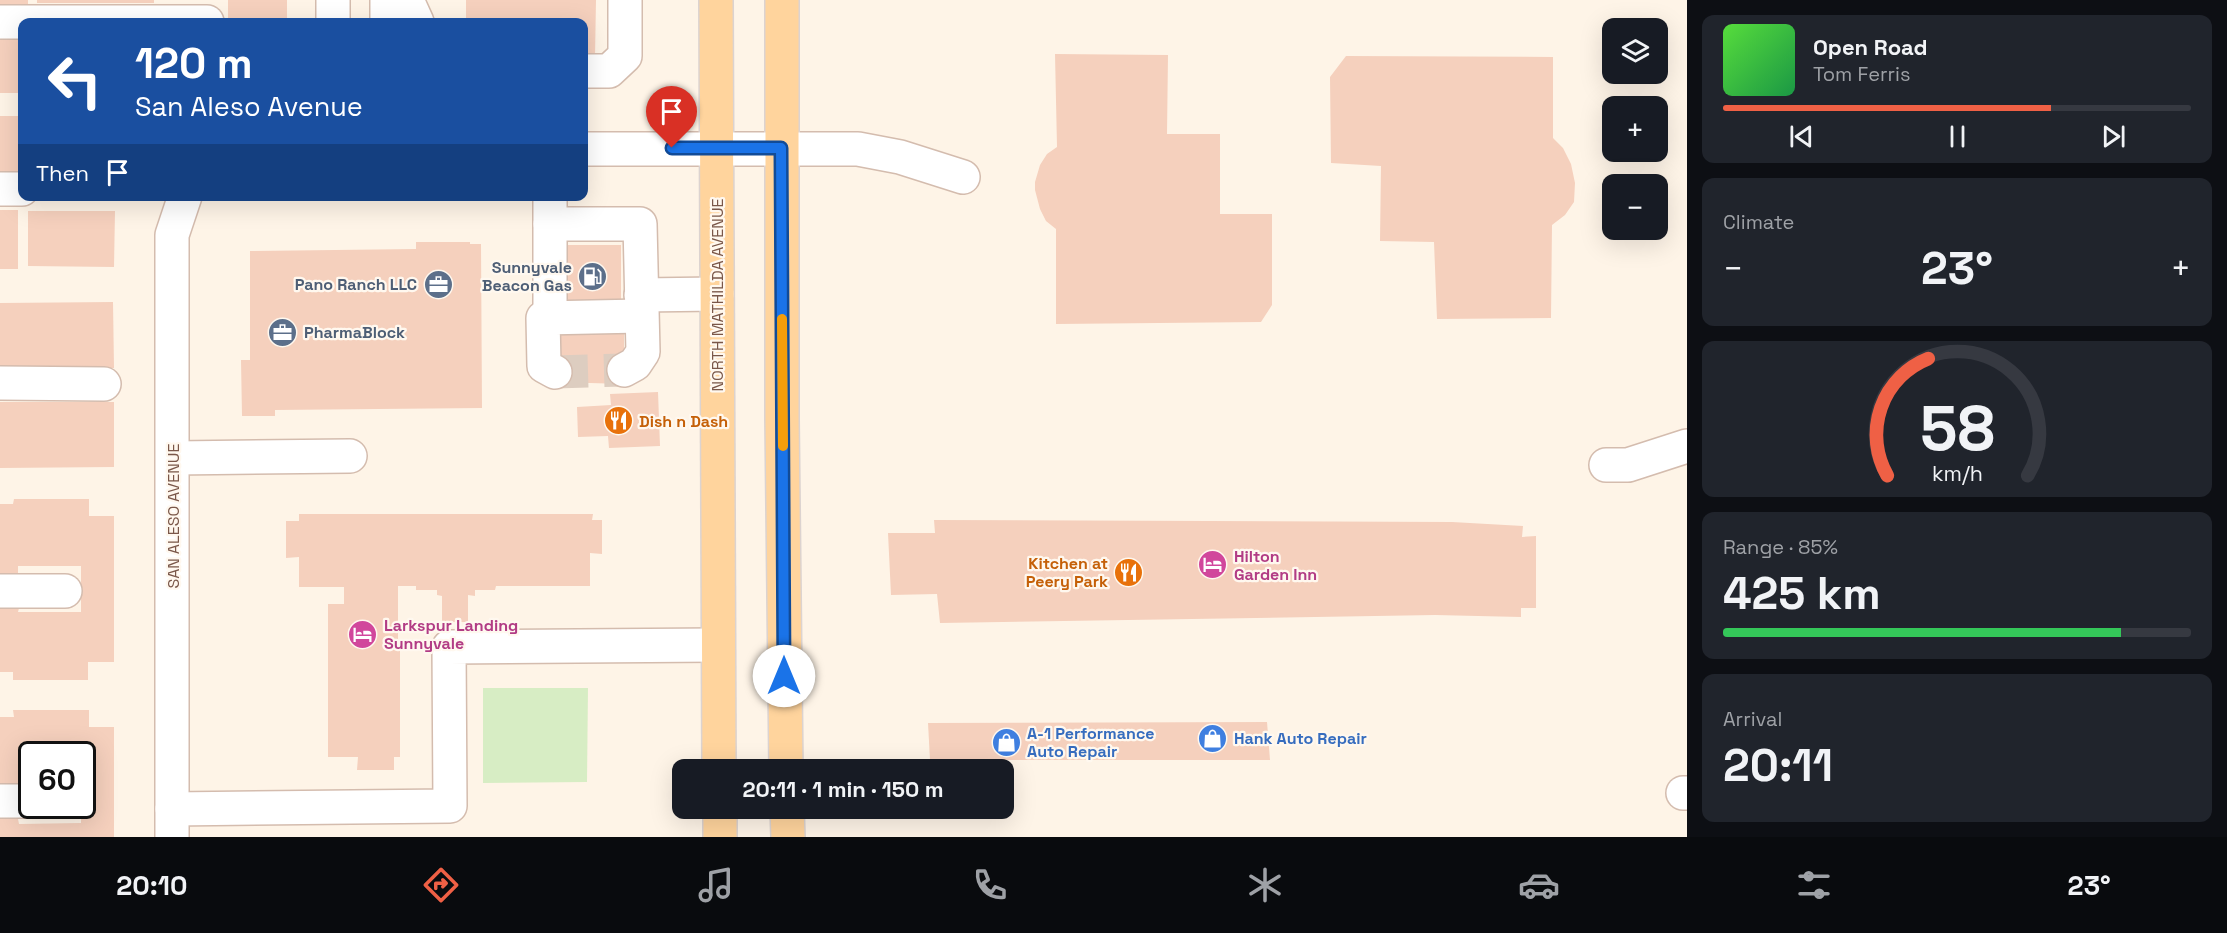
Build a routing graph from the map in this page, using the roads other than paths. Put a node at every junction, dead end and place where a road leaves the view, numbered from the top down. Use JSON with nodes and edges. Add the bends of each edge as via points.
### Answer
{"nodes":[{"id":1,"x":333,"y":0,"type":"edge"},
{"id":2,"x":387,"y":0,"type":"edge"},
{"id":3,"x":407,"y":0,"type":"edge"},
{"id":4,"x":625,"y":0,"type":"edge"},
{"id":5,"x":716,"y":0,"type":"edge"},
{"id":6,"x":782,"y":0,"type":"edge"},
{"id":7,"x":207,"y":15,"type":"edge"},
{"id":8,"x":118,"y":18,"type":"edge"},
{"id":9,"x":333,"y":18,"type":"edge"},
{"id":10,"x":387,"y":18,"type":"edge"},
{"id":11,"x":415,"y":18,"type":"edge"},
{"id":12,"x":18,"y":21,"type":"edge"},
{"id":13,"x":0,"y":22,"type":"edge"},
{"id":14,"x":588,"y":70,"type":"edge"},
{"id":15,"x":716,"y":148,"type":"junction"},
{"id":16,"x":781,"y":148,"type":"junction"},
{"id":17,"x":588,"y":149,"type":"edge"},
{"id":18,"x":963,"y":177,"type":"dead end"},
{"id":19,"x":0,"y":189,"type":"edge"},
{"id":20,"x":18,"y":189,"type":"edge"},
{"id":21,"x":183,"y":201,"type":"edge"},
{"id":22,"x":550,"y":210,"type":"edge"},
{"id":23,"x":717,"y":294,"type":"junction"},
{"id":24,"x":641,"y":305,"type":"junction"},
{"id":25,"x":550,"y":317,"type":"junction"},
{"id":26,"x":624,"y":370,"type":"dead end"},
{"id":27,"x":555,"y":372,"type":"dead end"},
{"id":28,"x":0,"y":383,"type":"edge"},
{"id":29,"x":104,"y":384,"type":"dead end"},
{"id":30,"x":1687,"y":446,"type":"edge"},
{"id":31,"x":350,"y":456,"type":"dead end"},
{"id":32,"x":174,"y":458,"type":"junction"},
{"id":33,"x":1606,"y":465,"type":"dead end"},
{"id":34,"x":0,"y":591,"type":"edge"},
{"id":35,"x":65,"y":591,"type":"dead end"},
{"id":36,"x":718,"y":645,"type":"junction"},
{"id":37,"x":719,"y":759,"type":"edge"},
{"id":38,"x":786,"y":759,"type":"edge"},
{"id":39,"x":0,"y":801,"type":"edge"},
{"id":40,"x":18,"y":801,"type":"edge"},
{"id":41,"x":720,"y":819,"type":"edge"},
{"id":42,"x":787,"y":819,"type":"edge"},
{"id":43,"x":172,"y":823,"type":"edge"},
{"id":44,"x":720,"y":837,"type":"edge"},
{"id":45,"x":788,"y":837,"type":"edge"}],
"edges":[{"from":1,"to":9,"type":"street"},
{"from":2,"to":10,"type":"street"},
{"from":3,"to":11,"type":"street"},
{"from":4,"to":14,"type":"street","via":[[625,56],[609,71]]},
{"from":5,"to":15,"type":"main road","name":"NORTH MATHILDA AVENUE"},
{"from":6,"to":16,"type":"main road"},
{"from":7,"to":8,"type":"street"},
{"from":12,"to":13,"type":"street"},
{"from":15,"to":16,"type":"street"},
{"from":15,"to":17,"type":"street"},
{"from":15,"to":23,"type":"main road","name":"NORTH MATHILDA AVENUE"},
{"from":16,"to":18,"type":"street","via":[[858,149],[900,157]]},
{"from":16,"to":38,"type":"main road"},
{"from":19,"to":20,"type":"street"},
{"from":21,"to":32,"type":"street","name":"SAN ALESO AVENUE","via":[[172,235]]},
{"from":22,"to":24,"type":"street","via":[[640,224]]},
{"from":22,"to":25,"type":"street"},
{"from":23,"to":24,"type":"street"},
{"from":23,"to":36,"type":"main road","name":"NORTH MATHILDA AVENUE"},
{"from":24,"to":25,"type":"street"},
{"from":24,"to":26,"type":"street","via":[[643,352],[635,364]]},
{"from":25,"to":27,"type":"street","via":[[543,318],[544,366]]},
{"from":28,"to":29,"type":"street"},
{"from":30,"to":33,"type":"street","via":[[1628,465]]},
{"from":31,"to":32,"type":"street"},
{"from":32,"to":43,"type":"street","name":"SAN ALESO AVENUE"},
{"from":34,"to":35,"type":"street"},
{"from":36,"to":37,"type":"main road","name":"NORTH MATHILDA AVENUE"},
{"from":36,"to":43,"type":"street","via":[[449,647],[450,806]]},
{"from":39,"to":40,"type":"street"},
{"from":41,"to":44,"type":"main road"},
{"from":42,"to":45,"type":"main road"}]}
